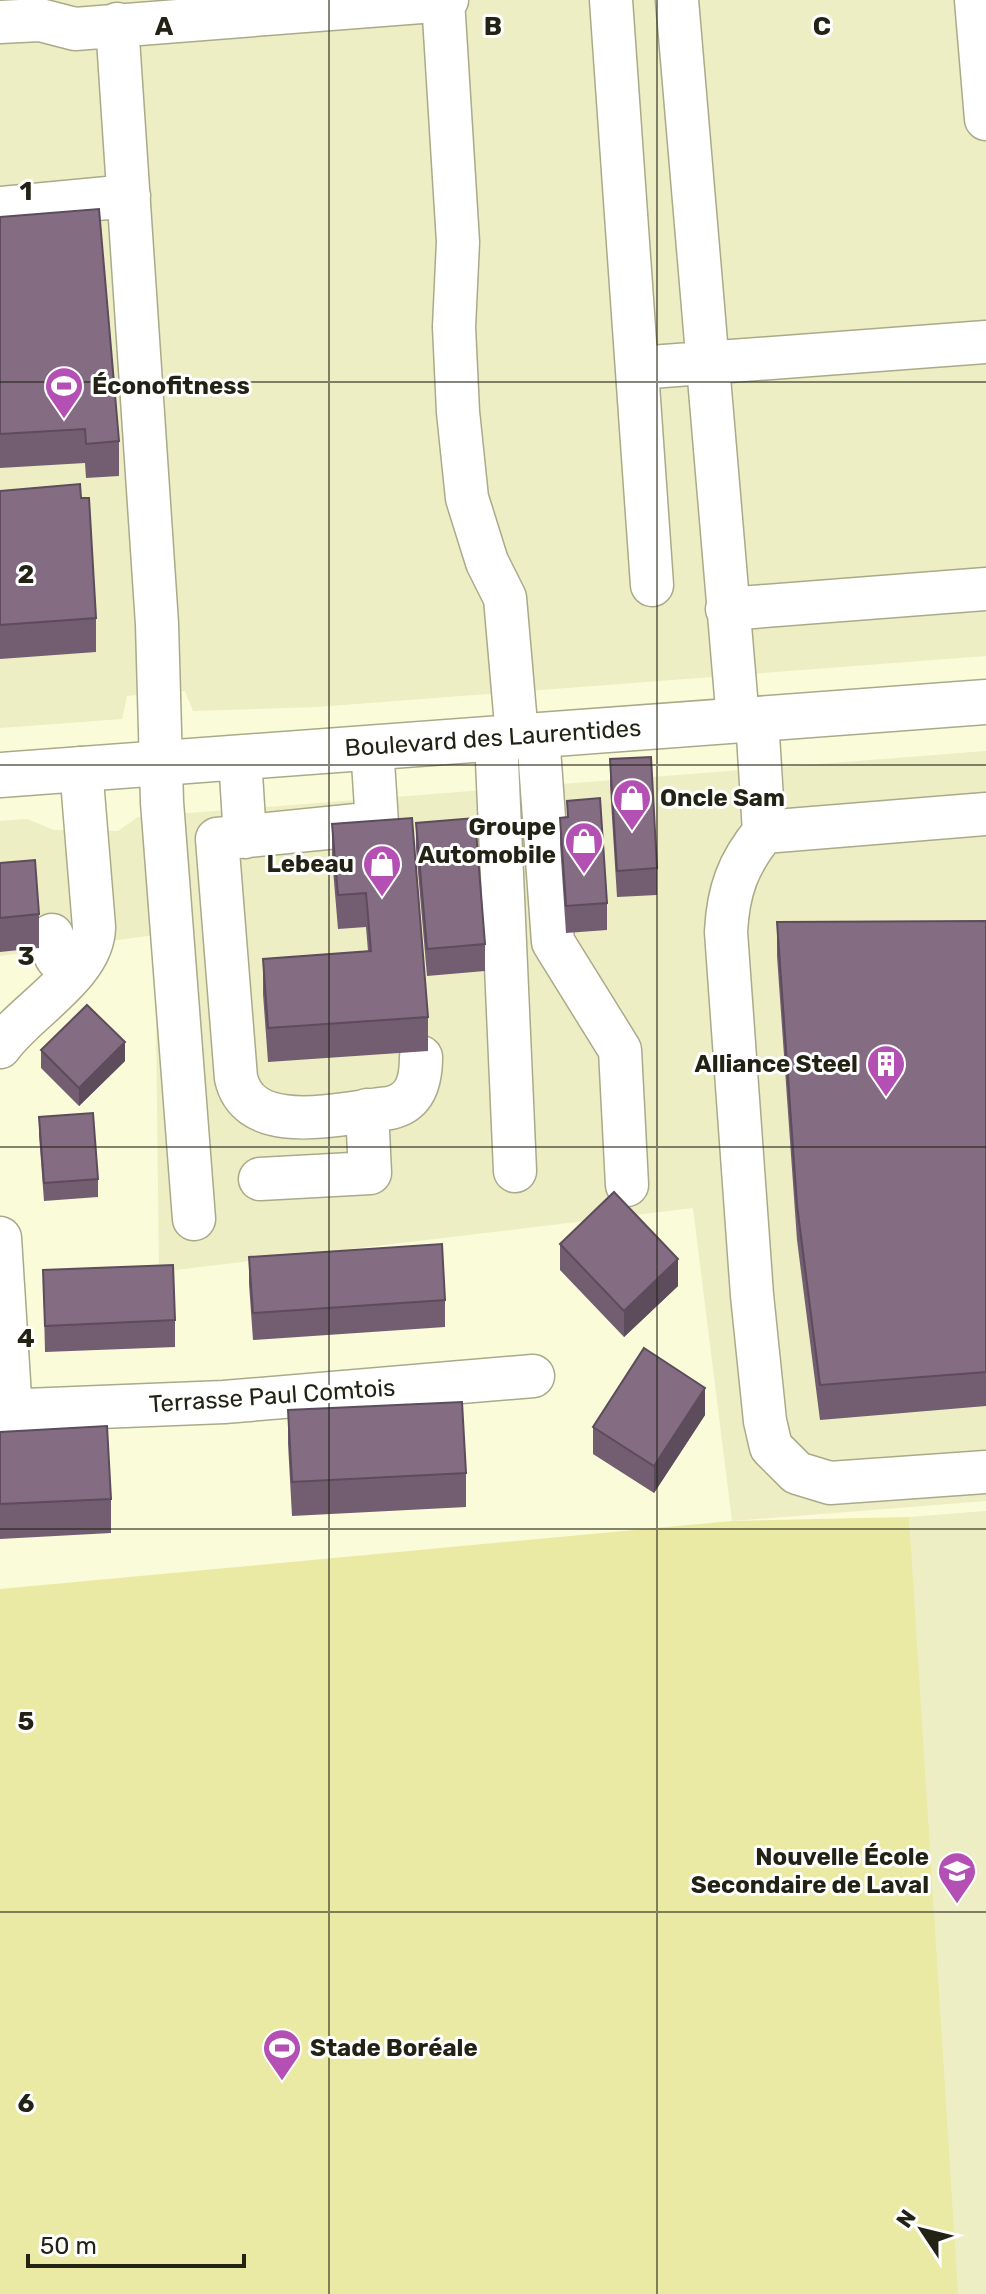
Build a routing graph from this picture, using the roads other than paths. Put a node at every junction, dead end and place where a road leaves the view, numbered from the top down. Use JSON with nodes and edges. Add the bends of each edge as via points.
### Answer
{"nodes":[{"id":1,"x":445,"y":0,"type":"edge"},
{"id":2,"x":611,"y":0,"type":"edge"},
{"id":3,"x":677,"y":0,"type":"edge"},
{"id":4,"x":976,"y":0,"type":"edge"},
{"id":5,"x":0,"y":22,"type":"edge"},
{"id":6,"x":117,"y":24,"type":"junction"},
{"id":7,"x":986,"y":119,"type":"edge"},
{"id":8,"x":129,"y":196,"type":"junction"},
{"id":9,"x":0,"y":208,"type":"edge"},
{"id":10,"x":986,"y":342,"type":"edge"},
{"id":11,"x":707,"y":363,"type":"junction"},
{"id":12,"x":637,"y":368,"type":"junction"},
{"id":13,"x":652,"y":585,"type":"dead end"},
{"id":14,"x":986,"y":589,"type":"edge"},
{"id":15,"x":727,"y":609,"type":"junction"},
{"id":16,"x":986,"y":702,"type":"edge"},
{"id":17,"x":747,"y":719,"type":"junction"},
{"id":18,"x":517,"y":736,"type":"junction"},
{"id":19,"x":372,"y":747,"type":"junction"},
{"id":20,"x":240,"y":758,"type":"junction"},
{"id":21,"x":161,"y":763,"type":"junction"},
{"id":22,"x":81,"y":768,"type":"junction"},
{"id":23,"x":0,"y":775,"type":"edge"},
{"id":24,"x":986,"y":814,"type":"edge"},
{"id":25,"x":544,"y":815,"type":"junction"},
{"id":26,"x":500,"y":819,"type":"junction"},
{"id":27,"x":454,"y":822,"type":"edge"},
{"id":28,"x":764,"y":832,"type":"junction"},
{"id":29,"x":245,"y":837,"type":"junction"},
{"id":30,"x":52,"y":935,"type":"dead end"},
{"id":31,"x":71,"y":974,"type":"junction"},
{"id":32,"x":0,"y":1047,"type":"edge"},
{"id":33,"x":421,"y":1057,"type":"dead end"},
{"id":34,"x":367,"y":1110,"type":"junction"},
{"id":35,"x":515,"y":1171,"type":"dead end"},
{"id":36,"x":260,"y":1179,"type":"dead end"},
{"id":37,"x":627,"y":1185,"type":"dead end"},
{"id":38,"x":194,"y":1219,"type":"dead end"},
{"id":39,"x":0,"y":1238,"type":"edge"},
{"id":40,"x":533,"y":1376,"type":"dead end"},
{"id":41,"x":6,"y":1412,"type":"edge"},
{"id":42,"x":986,"y":1472,"type":"edge"}],
"edges":[{"from":1,"to":6,"type":"street"},
{"from":1,"to":18,"type":"street","via":[[458,242],[458,412],[467,498],[487,562],[505,598]]},
{"from":2,"to":12,"type":"street"},
{"from":3,"to":11,"type":"street"},
{"from":4,"to":7,"type":"street"},
{"from":5,"to":6,"type":"street","via":[[40,20],[75,29]]},
{"from":6,"to":8,"type":"street"},
{"from":8,"to":9,"type":"street"},
{"from":8,"to":21,"type":"street"},
{"from":10,"to":11,"type":"street"},
{"from":11,"to":12,"type":"street"},
{"from":11,"to":15,"type":"street"},
{"from":12,"to":13,"type":"street"},
{"from":14,"to":15,"type":"street"},
{"from":15,"to":17,"type":"street"},
{"from":16,"to":17,"type":"main road","name":"Boulevard des Laurentides"},
{"from":17,"to":18,"type":"main road","name":"Boulevard des Laurentides"},
{"from":17,"to":28,"type":"street"},
{"from":18,"to":19,"type":"main road","name":"Boulevard des Laurentides"},
{"from":18,"to":25,"type":"street"},
{"from":18,"to":26,"type":"street"},
{"from":19,"to":20,"type":"main road","name":"Boulevard des Laurentides"},
{"from":19,"to":29,"type":"street","via":[[377,823]]},
{"from":20,"to":21,"type":"main road","name":"Boulevard des Laurentides"},
{"from":20,"to":29,"type":"street"},
{"from":21,"to":22,"type":"main road","name":"Boulevard des Laurentides"},
{"from":21,"to":38,"type":"street"},
{"from":22,"to":23,"type":"main road","name":"Boulevard des Laurentides"},
{"from":22,"to":31,"type":"street","via":[[94,932],[89,951]]},
{"from":24,"to":28,"type":"street"},
{"from":25,"to":26,"type":"street"},
{"from":25,"to":37,"type":"street","via":[[553,942],[620,1050]]},
{"from":26,"to":27,"type":"street"},
{"from":26,"to":35,"type":"street"},
{"from":28,"to":42,"type":"street","via":[[737,869],[726,932],[752,1295],[771,1447],[797,1473],[830,1483]]},
{"from":29,"to":34,"type":"street","via":[[217,839],[240,1091],[253,1108],[281,1117]]},
{"from":30,"to":31,"type":"street","via":[[56,957]]},
{"from":31,"to":32,"type":"street"},
{"from":33,"to":34,"type":"street","via":[[418,1087],[408,1100]]},
{"from":34,"to":36,"type":"street","via":[[370,1173]]},
{"from":39,"to":41,"type":"street","name":"Terrasse Paul Comtois"},
{"from":40,"to":41,"type":"street","name":"Terrasse Paul Comtois","via":[[224,1402]]}]}
